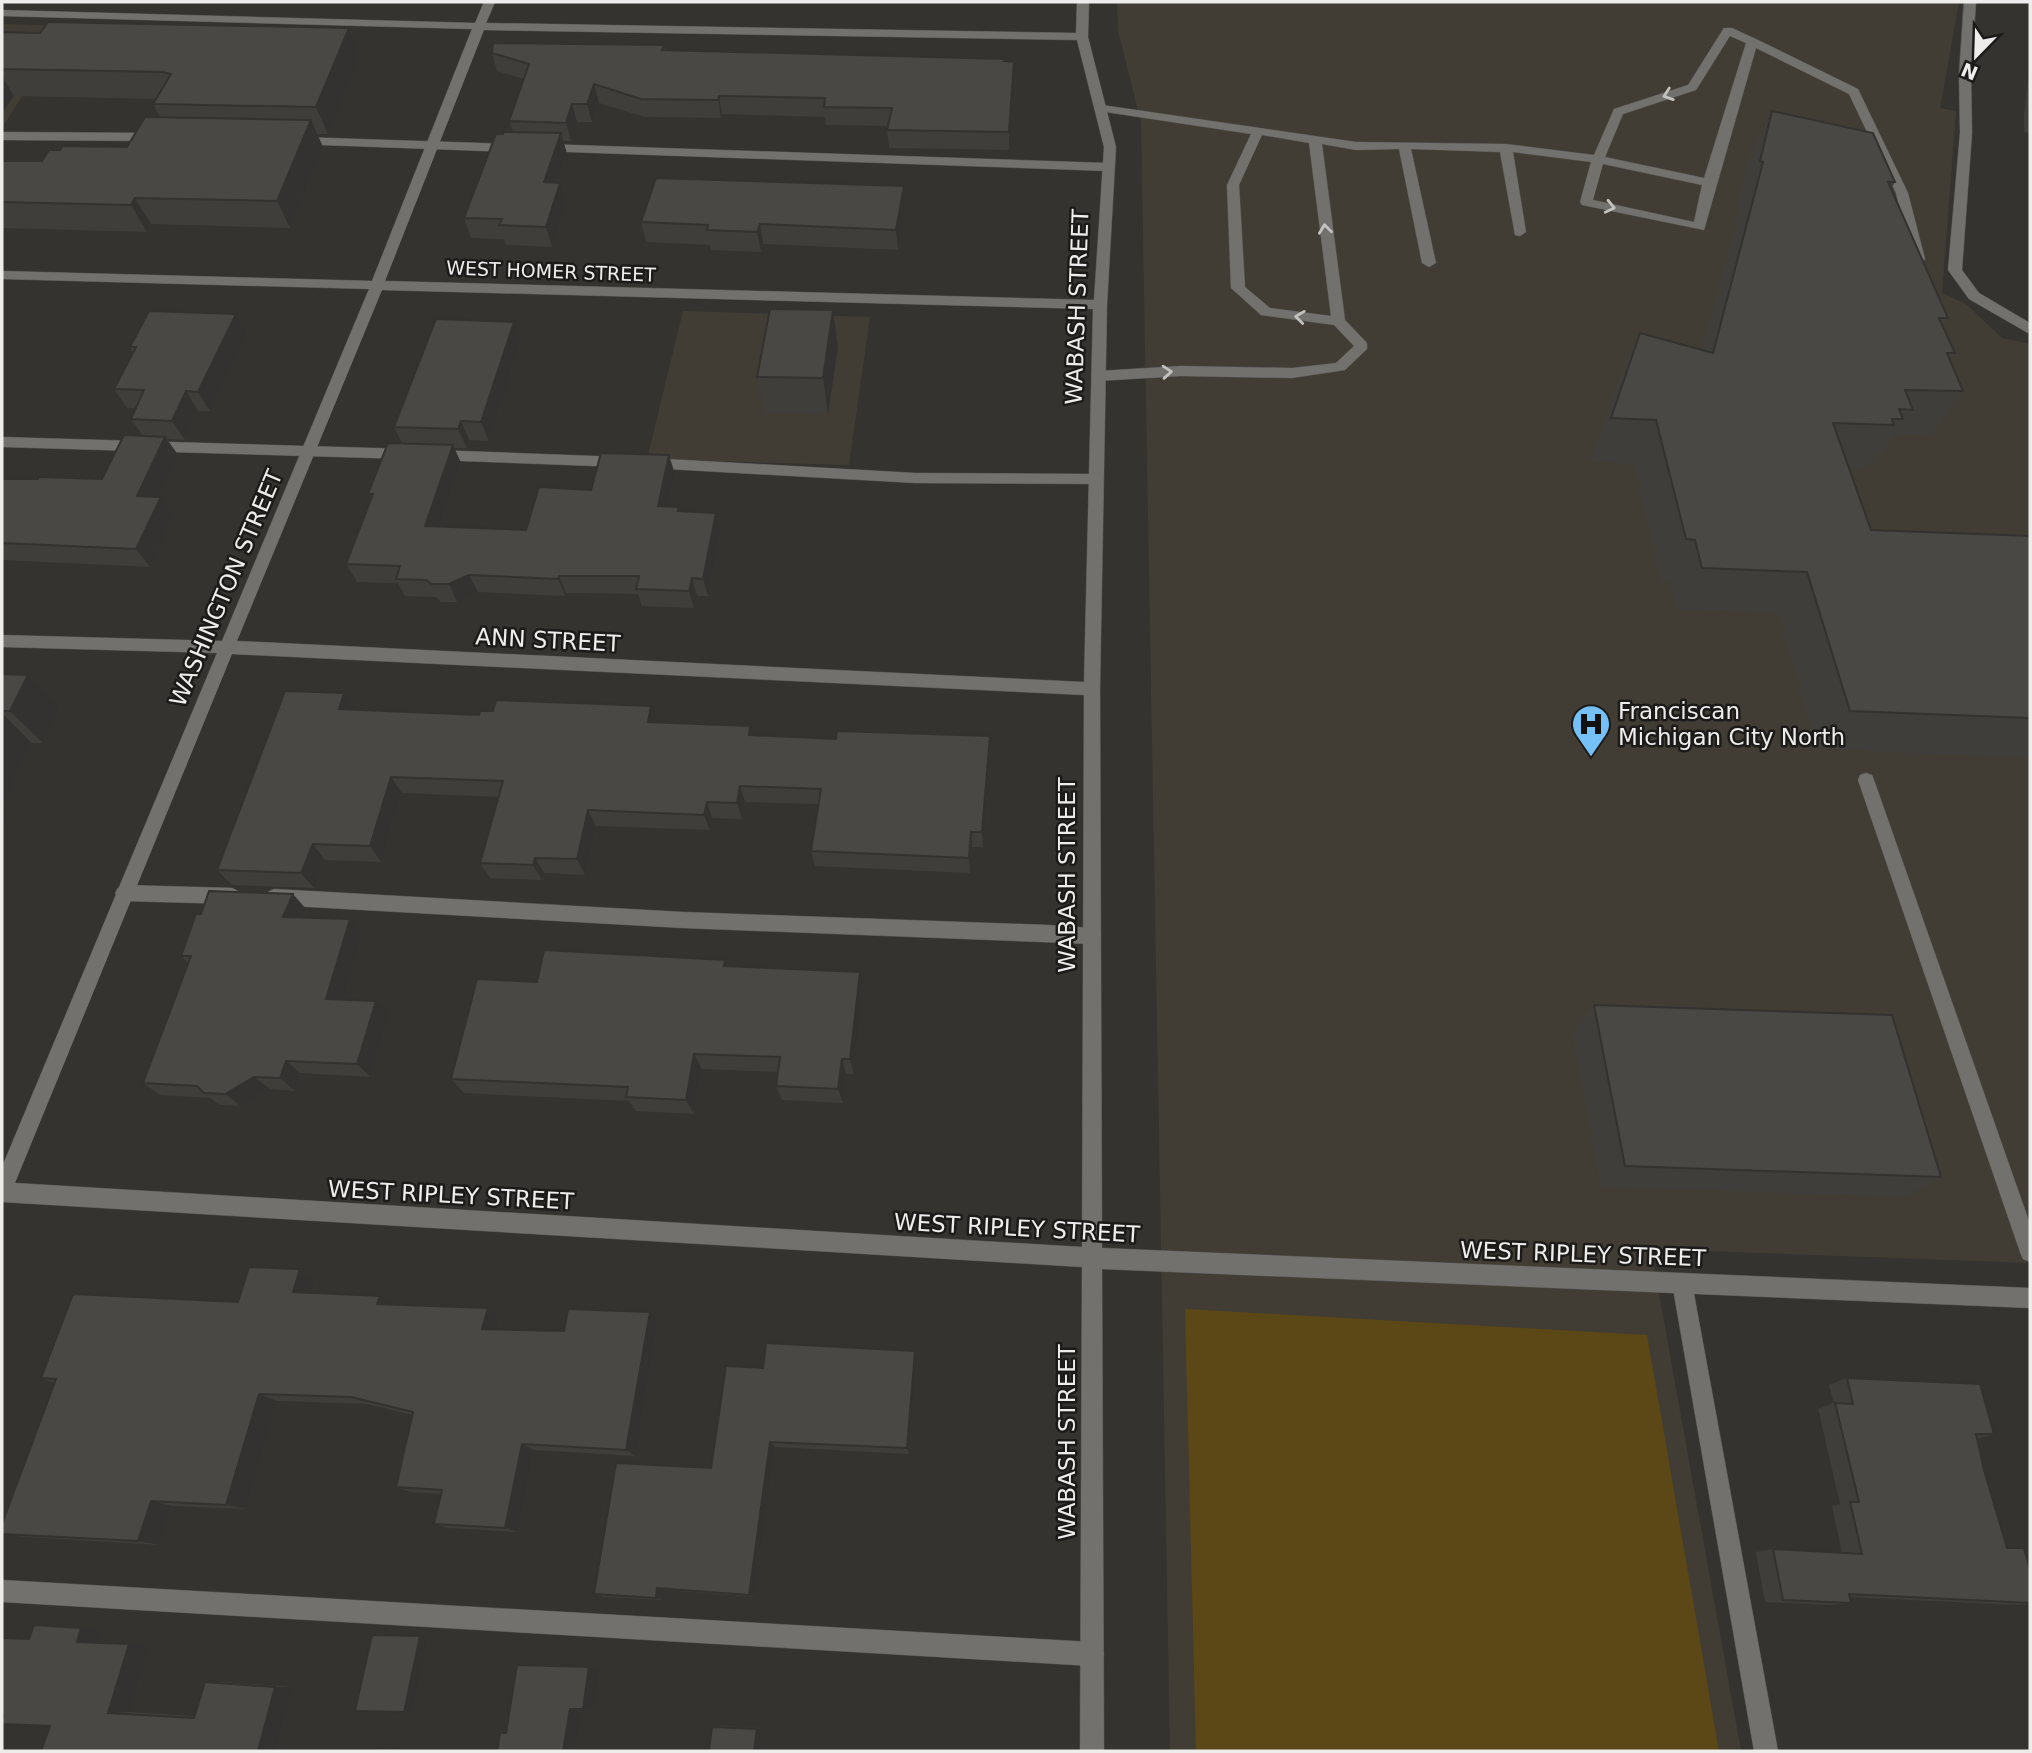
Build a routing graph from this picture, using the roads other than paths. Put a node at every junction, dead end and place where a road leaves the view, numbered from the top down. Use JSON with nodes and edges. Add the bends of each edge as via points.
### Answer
{"nodes":[{"id":1,"x":489,"y":2,"type":"edge"},
{"id":2,"x":1083,"y":2,"type":"edge"},
{"id":3,"x":1970,"y":2,"type":"edge"},
{"id":4,"x":2,"y":13,"type":"edge"},
{"id":5,"x":478,"y":26,"type":"junction"},
{"id":6,"x":1082,"y":37,"type":"junction"},
{"id":7,"x":1752,"y":41,"type":"junction"},
{"id":8,"x":1099,"y":107,"type":"junction"},
{"id":9,"x":1258,"y":131,"type":"junction"},
{"id":10,"x":2,"y":136,"type":"edge"},
{"id":11,"x":167,"y":137,"type":"edge"},
{"id":12,"x":1315,"y":140,"type":"junction"},
{"id":13,"x":283,"y":141,"type":"edge"},
{"id":14,"x":433,"y":144,"type":"junction"},
{"id":15,"x":1404,"y":145,"type":"junction"},
{"id":16,"x":1506,"y":148,"type":"junction"},
{"id":17,"x":1598,"y":159,"type":"junction"},
{"id":18,"x":1108,"y":167,"type":"junction"},
{"id":19,"x":1709,"y":183,"type":"junction"},
{"id":20,"x":1520,"y":232,"type":"dead end"},
{"id":21,"x":1918,"y":259,"type":"edge"},
{"id":22,"x":1429,"y":263,"type":"dead end"},
{"id":23,"x":2,"y":275,"type":"edge"},
{"id":24,"x":377,"y":285,"type":"junction"},
{"id":25,"x":1100,"y":306,"type":"junction"},
{"id":26,"x":1338,"y":321,"type":"junction"},
{"id":27,"x":2029,"y":328,"type":"edge"},
{"id":28,"x":1098,"y":376,"type":"junction"},
{"id":29,"x":2,"y":442,"type":"edge"},
{"id":30,"x":307,"y":453,"type":"junction"},
{"id":31,"x":1096,"y":479,"type":"junction"},
{"id":32,"x":2,"y":641,"type":"edge"},
{"id":33,"x":226,"y":647,"type":"junction"},
{"id":34,"x":1092,"y":689,"type":"junction"},
{"id":35,"x":1866,"y":780,"type":"dead end"},
{"id":36,"x":124,"y":893,"type":"junction"},
{"id":37,"x":1092,"y":936,"type":"junction"},
{"id":38,"x":2,"y":1191,"type":"edge"},
{"id":39,"x":2030,"y":1252,"type":"edge"},
{"id":40,"x":1092,"y":1258,"type":"junction"},
{"id":41,"x":1682,"y":1283,"type":"junction"},
{"id":42,"x":2030,"y":1298,"type":"edge"},
{"id":43,"x":2,"y":1591,"type":"edge"},
{"id":44,"x":1092,"y":1654,"type":"junction"},
{"id":45,"x":1092,"y":1751,"type":"edge"},
{"id":46,"x":1766,"y":1751,"type":"edge"}],
"edges":[{"from":1,"to":5,"type":"street","name":"WASHINGTON STREET"},
{"from":2,"to":6,"type":"street","name":"WABASH STREET"},
{"from":3,"to":27,"type":"street","via":[[1955,270],[1974,296]]},
{"from":4,"to":5,"type":"street"},
{"from":5,"to":6,"type":"street"},
{"from":5,"to":14,"type":"street","name":"WASHINGTON STREET"},
{"from":6,"to":8,"type":"street","name":"WABASH STREET"},
{"from":7,"to":17,"type":"street","one_way":true,"via":[[1728,30],[1692,87],[1618,112]]},
{"from":7,"to":19,"type":"street"},
{"from":7,"to":21,"type":"street","via":[[1854,92],[1902,193]]},
{"from":8,"to":9,"type":"street"},
{"from":8,"to":18,"type":"street","name":"WABASH STREET","via":[[1110,147]]},
{"from":9,"to":12,"type":"street"},
{"from":26,"to":9,"type":"street","one_way":true,"via":[[1266,312],[1238,288],[1233,186]]},
{"from":10,"to":11,"type":"street"},
{"from":12,"to":15,"type":"street","via":[[1356,146]]},
{"from":26,"to":12,"type":"street","one_way":true},
{"from":13,"to":14,"type":"street"},
{"from":14,"to":18,"type":"street"},
{"from":14,"to":24,"type":"street","name":"WASHINGTON STREET"},
{"from":15,"to":16,"type":"street"},
{"from":15,"to":22,"type":"street"},
{"from":16,"to":17,"type":"street"},
{"from":16,"to":20,"type":"street"},
{"from":17,"to":19,"type":"street"},
{"from":17,"to":19,"type":"street","one_way":true,"via":[[1586,202],[1699,227]]},
{"from":18,"to":25,"type":"street","name":"WABASH STREET"},
{"from":23,"to":24,"type":"street","name":"WEST HOMER STREET"},
{"from":24,"to":25,"type":"street","name":"WEST HOMER STREET"},
{"from":24,"to":30,"type":"street","name":"WASHINGTON STREET"},
{"from":25,"to":28,"type":"street","name":"WABASH STREET"},
{"from":28,"to":26,"type":"street","one_way":true,"via":[[1181,371],[1292,373],[1340,367],[1362,346]]},
{"from":28,"to":31,"type":"street","name":"WABASH STREET"},
{"from":29,"to":30,"type":"street"},
{"from":30,"to":31,"type":"street","via":[[508,457],[915,478]]},
{"from":30,"to":33,"type":"street","name":"WASHINGTON STREET"},
{"from":31,"to":34,"type":"street","name":"WABASH STREET"},
{"from":32,"to":33,"type":"street","name":"ANN STREET"},
{"from":33,"to":34,"type":"street","name":"ANN STREET"},
{"from":33,"to":36,"type":"street","name":"WASHINGTON STREET"},
{"from":34,"to":37,"type":"street","name":"WABASH STREET"},
{"from":35,"to":39,"type":"street"},
{"from":36,"to":37,"type":"street","via":[[379,900],[741,923]]},
{"from":36,"to":38,"type":"street","name":"WASHINGTON STREET"},
{"from":37,"to":40,"type":"street","name":"WABASH STREET"},
{"from":38,"to":40,"type":"street","name":"WEST RIPLEY STREET"},
{"from":40,"to":41,"type":"street","name":"WEST RIPLEY STREET"},
{"from":40,"to":44,"type":"street","name":"WABASH STREET"},
{"from":41,"to":42,"type":"street","name":"WEST RIPLEY STREET"},
{"from":41,"to":46,"type":"street"},
{"from":43,"to":44,"type":"street"},
{"from":44,"to":45,"type":"street","name":"WABASH STREET"}]}
